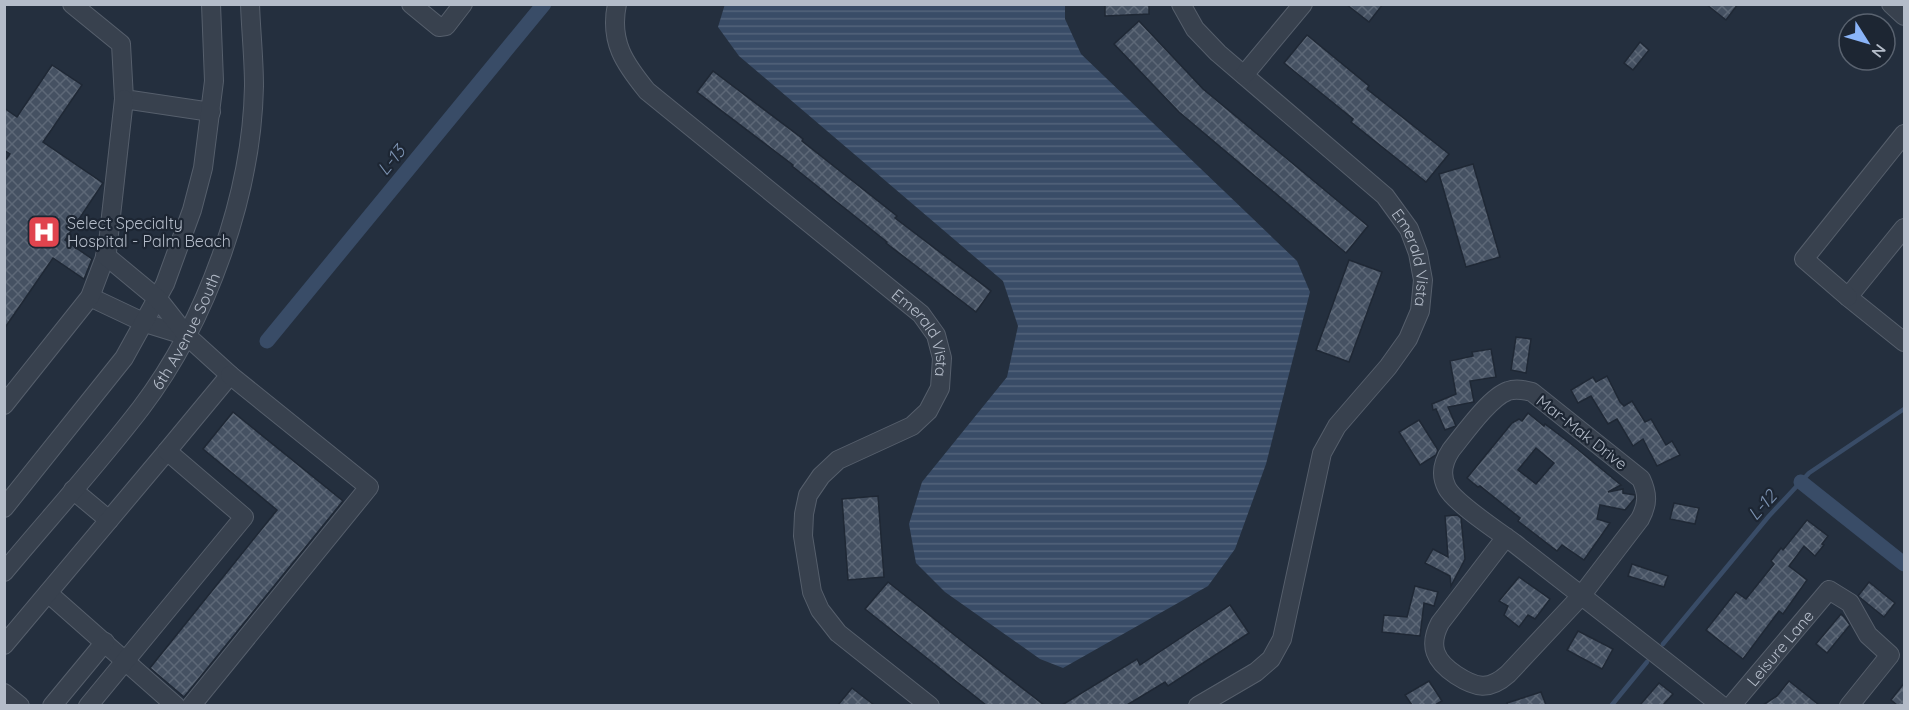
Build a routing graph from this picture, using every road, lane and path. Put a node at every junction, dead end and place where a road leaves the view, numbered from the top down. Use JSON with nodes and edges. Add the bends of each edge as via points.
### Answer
{"nodes":[{"id":1,"x":72,"y":4,"type":"edge"},
{"id":2,"x":211,"y":4,"type":"edge"},
{"id":3,"x":250,"y":4,"type":"edge"},
{"id":4,"x":411,"y":4,"type":"edge"},
{"id":5,"x":463,"y":4,"type":"edge"},
{"id":6,"x":617,"y":4,"type":"edge"},
{"id":7,"x":1181,"y":4,"type":"edge"},
{"id":8,"x":1303,"y":4,"type":"edge"},
{"id":9,"x":1891,"y":4,"type":"edge"},
{"id":10,"x":1905,"y":15,"type":"edge"},
{"id":11,"x":1244,"y":75,"type":"junction"},
{"id":12,"x":124,"y":99,"type":"junction"},
{"id":13,"x":211,"y":112,"type":"junction"},
{"id":14,"x":1905,"y":134,"type":"edge"},
{"id":15,"x":1905,"y":228,"type":"edge"},
{"id":16,"x":105,"y":255,"type":"junction"},
{"id":17,"x":90,"y":297,"type":"junction"},
{"id":18,"x":1848,"y":297,"type":"junction"},
{"id":19,"x":158,"y":298,"type":"junction"},
{"id":20,"x":145,"y":323,"type":"junction"},
{"id":21,"x":187,"y":336,"type":"junction"},
{"id":22,"x":1905,"y":342,"type":"edge"},
{"id":23,"x":230,"y":375,"type":"junction"},
{"id":24,"x":7,"y":396,"type":"edge"},
{"id":25,"x":167,"y":451,"type":"junction"},
{"id":26,"x":72,"y":490,"type":"junction"},
{"id":27,"x":4,"y":508,"type":"edge"},
{"id":28,"x":109,"y":520,"type":"junction"},
{"id":29,"x":1506,"y":537,"type":"junction"},
{"id":30,"x":4,"y":572,"type":"edge"},
{"id":31,"x":48,"y":593,"type":"junction"},
{"id":32,"x":1581,"y":596,"type":"junction"},
{"id":33,"x":105,"y":642,"type":"junction"},
{"id":34,"x":4,"y":645,"type":"edge"},
{"id":35,"x":126,"y":660,"type":"junction"},
{"id":36,"x":4,"y":693,"type":"edge"},
{"id":37,"x":21,"y":705,"type":"edge"},
{"id":38,"x":52,"y":705,"type":"edge"},
{"id":39,"x":88,"y":705,"type":"edge"},
{"id":40,"x":176,"y":705,"type":"edge"},
{"id":41,"x":191,"y":705,"type":"edge"},
{"id":42,"x":930,"y":705,"type":"edge"},
{"id":43,"x":1198,"y":705,"type":"edge"},
{"id":44,"x":1722,"y":705,"type":"edge"},
{"id":45,"x":1731,"y":705,"type":"edge"},
{"id":46,"x":1849,"y":705,"type":"edge"}],
"edges":[{"from":1,"to":12,"type":"street","via":[[121,44]]},
{"from":2,"to":13,"type":"street"},
{"from":3,"to":21,"type":"street","name":"6th Avenue South","via":[[254,87],[244,175],[222,256]]},
{"from":4,"to":5,"type":"street","via":[[439,27],[446,26]]},
{"from":6,"to":42,"type":"street","name":"Emerald Vista","via":[[616,41],[647,92],[921,314],[936,334],[942,358],[940,388],[928,411],[912,426],[838,460],[820,476],[808,495],[803,536],[812,592],[820,610],[838,633]]},
{"from":7,"to":11,"type":"street","name":"Emerald Vista","via":[[1195,29]]},
{"from":8,"to":11,"type":"street"},
{"from":9,"to":10,"type":"street"},
{"from":11,"to":43,"type":"street","name":"Emerald Vista","via":[[1385,196],[1409,228],[1423,280],[1420,311],[1408,339],[1337,426],[1322,453],[1282,639],[1271,659],[1256,672]]},
{"from":12,"to":13,"type":"street"},
{"from":12,"to":16,"type":"street"},
{"from":13,"to":19,"type":"street","via":[[192,210]]},
{"from":14,"to":18,"type":"street","via":[[1804,259]]},
{"from":15,"to":18,"type":"street"},
{"from":16,"to":17,"type":"street"},
{"from":16,"to":19,"type":"street"},
{"from":17,"to":20,"type":"street"},
{"from":17,"to":24,"type":"street"},
{"from":18,"to":22,"type":"street"},
{"from":19,"to":20,"type":"street"},
{"from":19,"to":21,"type":"street"},
{"from":20,"to":21,"type":"street"},
{"from":20,"to":27,"type":"street","via":[[124,358]]},
{"from":21,"to":23,"type":"street"},
{"from":21,"to":26,"type":"street","name":"6th Avenue South","via":[[142,406]]},
{"from":23,"to":25,"type":"street"},
{"from":23,"to":41,"type":"street","via":[[369,487]]},
{"from":25,"to":28,"type":"street"},
{"from":25,"to":35,"type":"street","via":[[244,517]]},
{"from":26,"to":28,"type":"street"},
{"from":26,"to":30,"type":"street","name":"6th Avenue South"},
{"from":28,"to":31,"type":"street"},
{"from":29,"to":32,"type":"street"},
{"from":29,"to":32,"type":"street","name":"Mar-Mak Drive","via":[[1435,632],[1435,653],[1448,670],[1479,686],[1500,681]]},
{"from":29,"to":32,"type":"street","name":"Mar-Mak Drive","via":[[1448,490],[1443,469],[1451,450],[1492,401],[1501,394],[1522,389],[1532,392],[1586,434],[1641,479],[1646,488],[1647,499],[1640,519]]},
{"from":31,"to":33,"type":"street"},
{"from":31,"to":34,"type":"street"},
{"from":32,"to":44,"type":"street"},
{"from":33,"to":35,"type":"street"},
{"from":33,"to":38,"type":"street"},
{"from":35,"to":39,"type":"street"},
{"from":35,"to":40,"type":"street"},
{"from":36,"to":37,"type":"street"},
{"from":45,"to":46,"type":"street","name":"Leisure Lane","via":[[1829,590],[1850,603],[1868,634],[1890,654]]}]}
